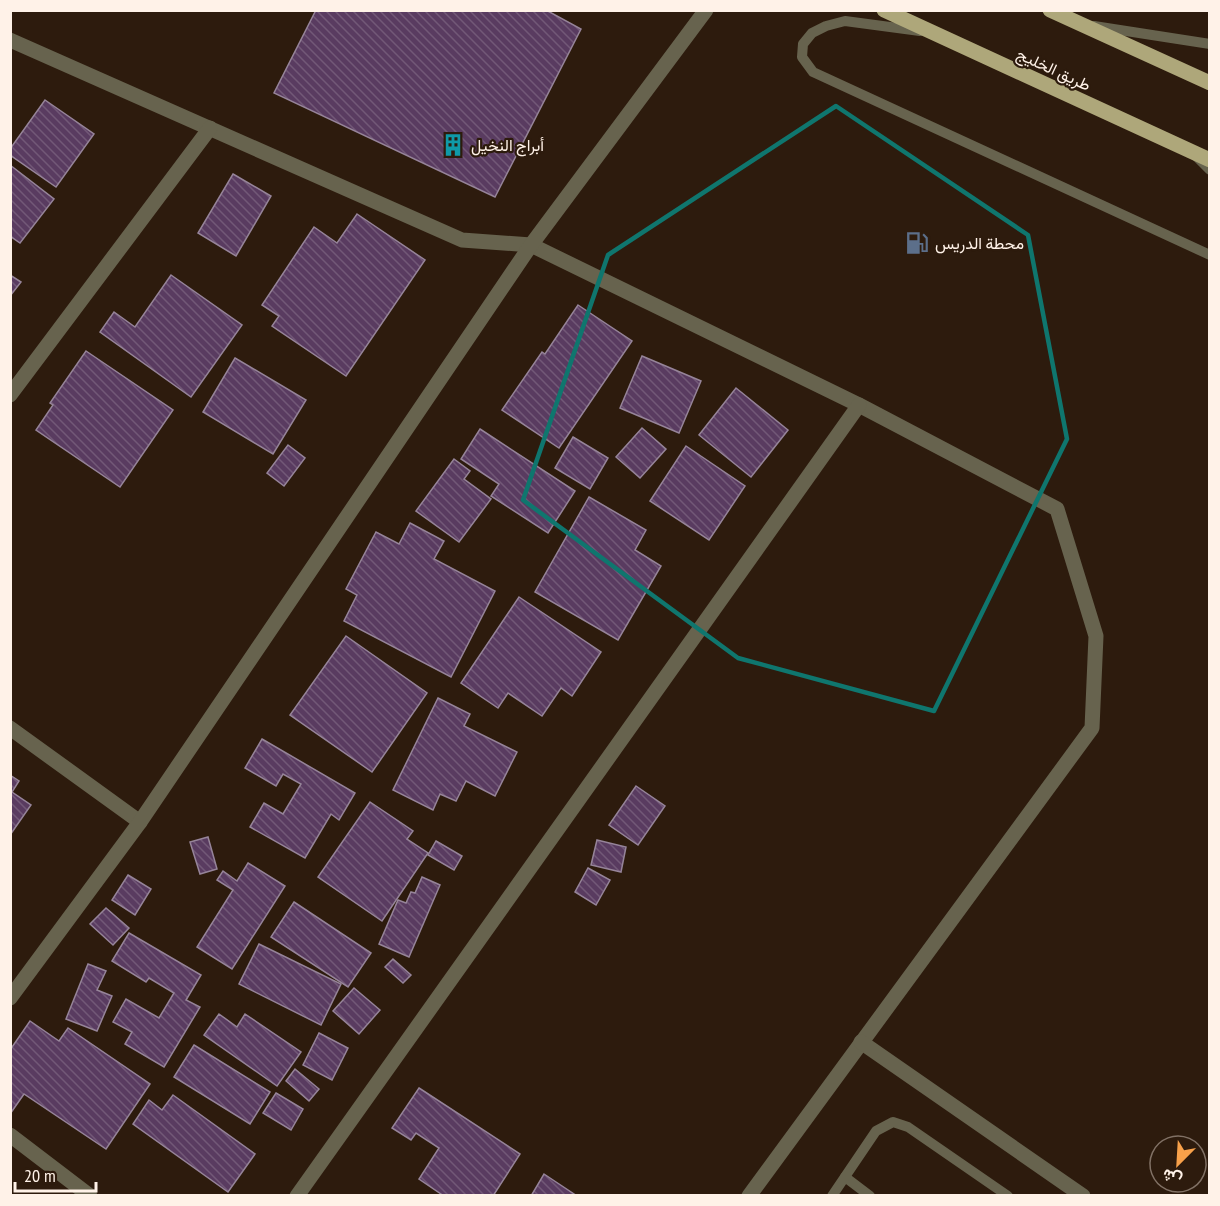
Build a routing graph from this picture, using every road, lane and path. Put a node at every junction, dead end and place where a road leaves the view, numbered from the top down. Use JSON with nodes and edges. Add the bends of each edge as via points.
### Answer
{"nodes":[{"id":1,"x":706,"y":10,"type":"edge"},
{"id":2,"x":884,"y":10,"type":"edge"},
{"id":3,"x":1050,"y":10,"type":"edge"},
{"id":4,"x":1077,"y":23,"type":"junction"},
{"id":5,"x":933,"y":33,"type":"junction"},
{"id":6,"x":10,"y":40,"type":"edge"},
{"id":7,"x":1209,"y":44,"type":"edge"},
{"id":8,"x":1209,"y":84,"type":"edge"},
{"id":9,"x":210,"y":128,"type":"junction"},
{"id":10,"x":1193,"y":152,"type":"junction"},
{"id":11,"x":1209,"y":160,"type":"edge"},
{"id":12,"x":1209,"y":170,"type":"edge"},
{"id":13,"x":531,"y":245,"type":"junction"},
{"id":14,"x":1209,"y":255,"type":"edge"},
{"id":15,"x":10,"y":395,"type":"edge"},
{"id":16,"x":859,"y":405,"type":"junction"},
{"id":17,"x":10,"y":728,"type":"edge"},
{"id":18,"x":140,"y":822,"type":"junction"},
{"id":19,"x":10,"y":998,"type":"edge"},
{"id":20,"x":861,"y":1042,"type":"junction"},
{"id":21,"x":10,"y":1135,"type":"edge"},
{"id":22,"x":845,"y":1177,"type":"junction"},
{"id":23,"x":1003,"y":1194,"type":"edge"},
{"id":24,"x":90,"y":1196,"type":"edge"},
{"id":25,"x":297,"y":1196,"type":"edge"},
{"id":26,"x":749,"y":1196,"type":"edge"},
{"id":27,"x":832,"y":1196,"type":"edge"},
{"id":28,"x":870,"y":1196,"type":"edge"},
{"id":29,"x":1083,"y":1196,"type":"edge"}],
"edges":[{"from":1,"to":13,"type":"street"},
{"from":2,"to":5,"type":"main road","name":"طريق الخليج"},
{"from":3,"to":4,"type":"main road"},
{"from":4,"to":7,"type":"lane"},
{"from":4,"to":8,"type":"main road"},
{"from":5,"to":10,"type":"main road","name":"طريق الخليج"},
{"from":5,"to":14,"type":"lane","via":[[845,21],[812,33],[803,44],[802,57],[813,72]]},
{"from":6,"to":9,"type":"street"},
{"from":9,"to":13,"type":"street","via":[[462,240]]},
{"from":9,"to":15,"type":"street"},
{"from":10,"to":11,"type":"main road","name":"طريق الخليج"},
{"from":10,"to":12,"type":"lane"},
{"from":13,"to":16,"type":"street"},
{"from":13,"to":18,"type":"street"},
{"from":16,"to":20,"type":"street","via":[[1057,509],[1096,636],[1092,728]]},
{"from":16,"to":25,"type":"street"},
{"from":17,"to":18,"type":"street"},
{"from":18,"to":19,"type":"street"},
{"from":20,"to":26,"type":"street"},
{"from":20,"to":29,"type":"street"},
{"from":21,"to":24,"type":"street"},
{"from":22,"to":23,"type":"lane","via":[[876,1131],[893,1122],[908,1127]]},
{"from":22,"to":27,"type":"lane"},
{"from":22,"to":28,"type":"lane"}]}
